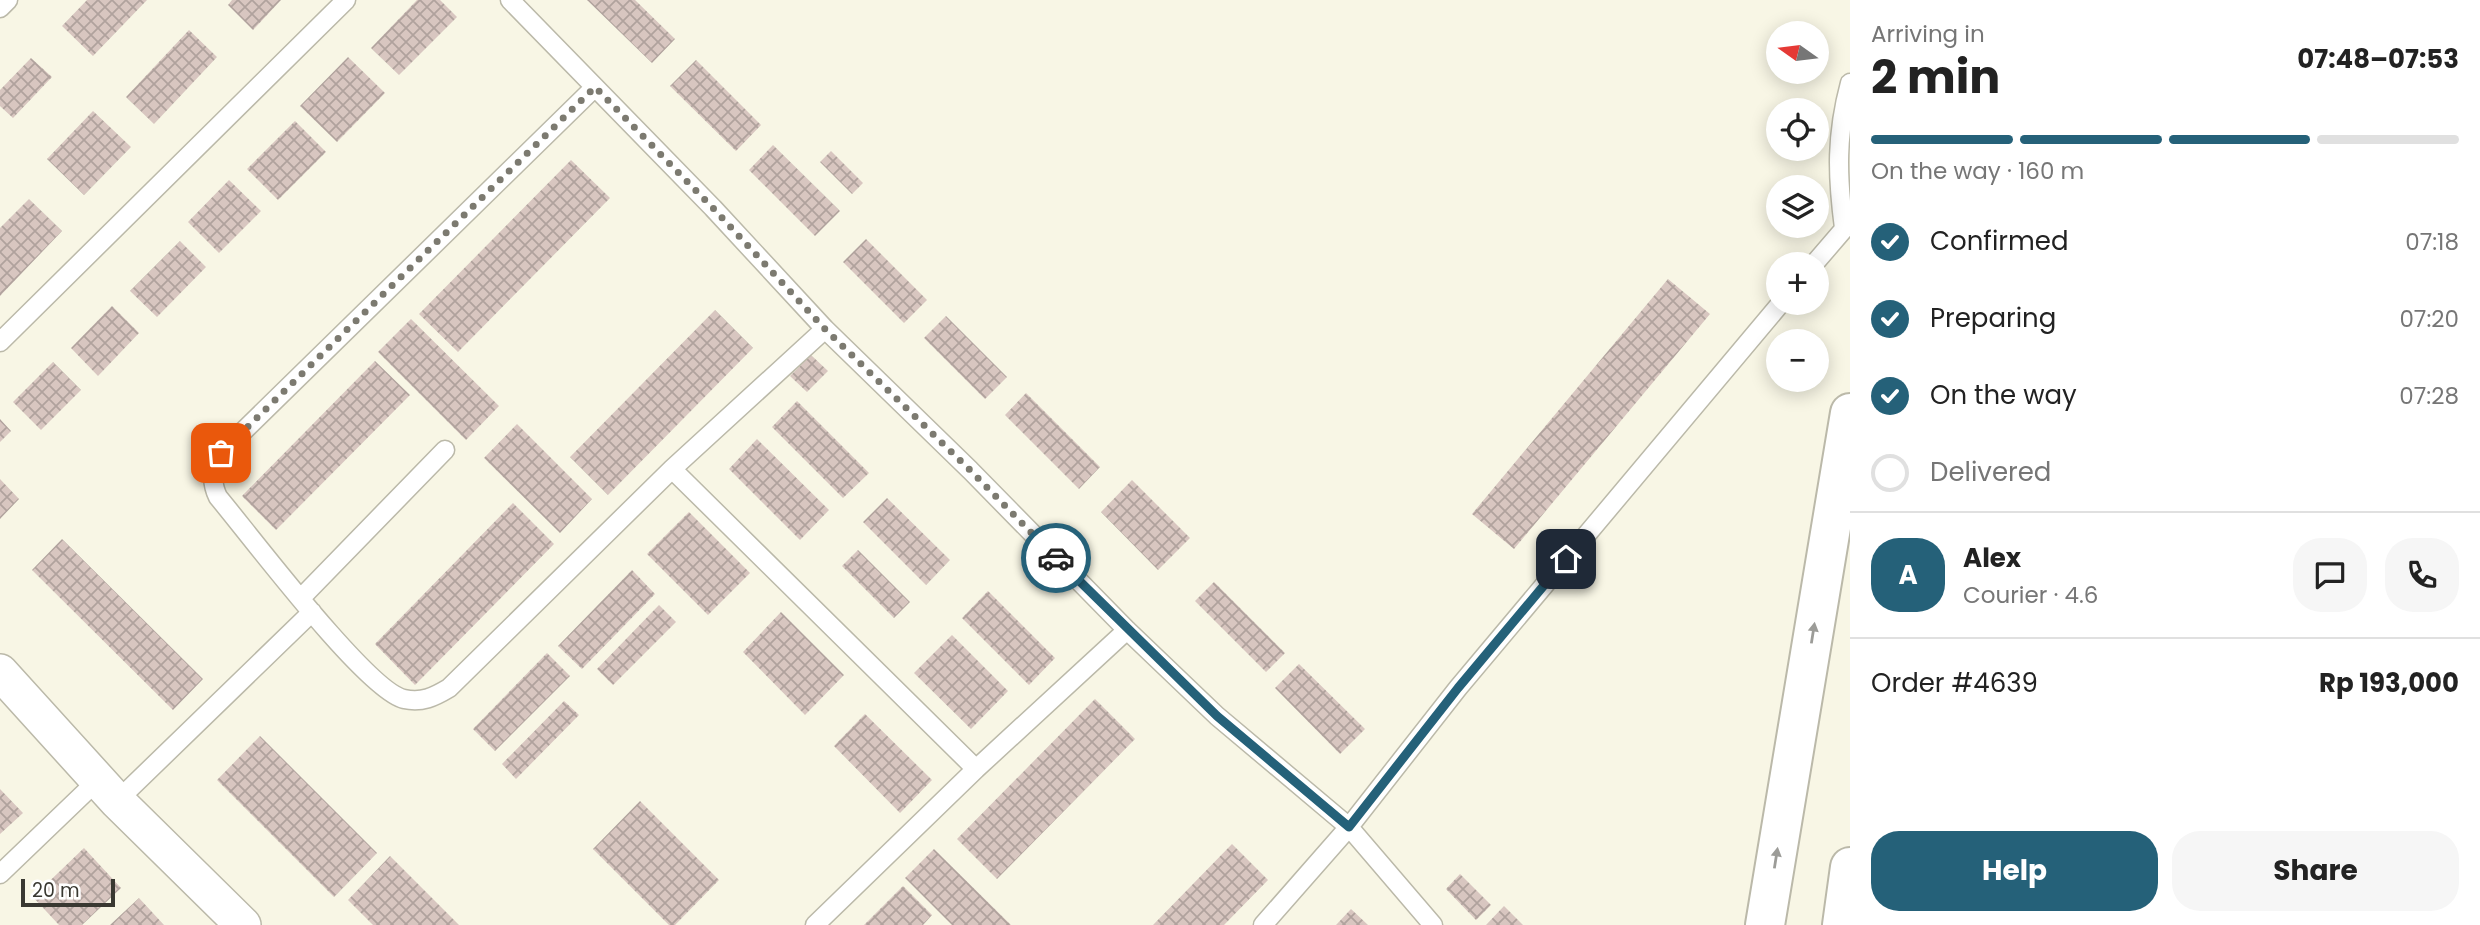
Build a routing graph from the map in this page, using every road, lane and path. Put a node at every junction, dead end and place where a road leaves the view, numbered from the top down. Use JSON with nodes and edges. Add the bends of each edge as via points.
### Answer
{"nodes":[{"id":1,"x":8,"y":0,"type":"edge"},
{"id":2,"x":346,"y":0,"type":"edge"},
{"id":3,"x":510,"y":0,"type":"edge"},
{"id":4,"x":0,"y":8,"type":"edge"},
{"id":5,"x":1850,"y":83,"type":"edge"},
{"id":6,"x":595,"y":87,"type":"junction"},
{"id":7,"x":1847,"y":225,"type":"edge"},
{"id":8,"x":1824,"y":252,"type":"edge"},
{"id":9,"x":1771,"y":315,"type":"edge"},
{"id":10,"x":825,"y":329,"type":"junction"},
{"id":11,"x":0,"y":342,"type":"edge"},
{"id":12,"x":1850,"y":412,"type":"edge"},
{"id":13,"x":445,"y":450,"type":"dead end"},
{"id":14,"x":671,"y":469,"type":"junction"},
{"id":15,"x":306,"y":605,"type":"junction"},
{"id":16,"x":1127,"y":630,"type":"junction"},
{"id":17,"x":0,"y":672,"type":"edge"},
{"id":18,"x":976,"y":769,"type":"junction"},
{"id":19,"x":108,"y":790,"type":"junction"},
{"id":20,"x":1349,"y":827,"type":"junction"},
{"id":21,"x":1850,"y":867,"type":"edge"},
{"id":22,"x":0,"y":873,"type":"edge"},
{"id":23,"x":243,"y":925,"type":"edge"},
{"id":24,"x":815,"y":925,"type":"edge"},
{"id":25,"x":1263,"y":925,"type":"edge"},
{"id":26,"x":1433,"y":925,"type":"edge"},
{"id":27,"x":1765,"y":925,"type":"edge"},
{"id":28,"x":1842,"y":925,"type":"edge"}],
"edges":[{"from":1,"to":4,"type":"lane"},
{"from":2,"to":11,"type":"lane"},
{"from":3,"to":6,"type":"lane"},
{"from":5,"to":7,"type":"lane","via":[[1838,154],[1838,182]]},
{"from":6,"to":10,"type":"lane"},
{"from":6,"to":15,"type":"lane","via":[[221,453],[212,483],[218,497]]},
{"from":7,"to":8,"type":"lane"},
{"from":9,"to":20,"type":"lane","via":[[1458,688]]},
{"from":10,"to":14,"type":"lane"},
{"from":10,"to":16,"type":"lane"},
{"from":27,"to":12,"type":"street","one_way":true},
{"from":13,"to":15,"type":"lane"},
{"from":14,"to":15,"type":"lane","via":[[449,688],[431,699],[401,699],[380,686]]},
{"from":14,"to":18,"type":"lane"},
{"from":15,"to":19,"type":"lane"},
{"from":16,"to":18,"type":"lane"},
{"from":16,"to":20,"type":"lane","via":[[1217,716]]},
{"from":17,"to":19,"type":"street"},
{"from":18,"to":24,"type":"lane"},
{"from":19,"to":22,"type":"lane"},
{"from":19,"to":23,"type":"street"},
{"from":20,"to":25,"type":"lane"},
{"from":20,"to":26,"type":"lane"},
{"from":21,"to":28,"type":"street"}]}
